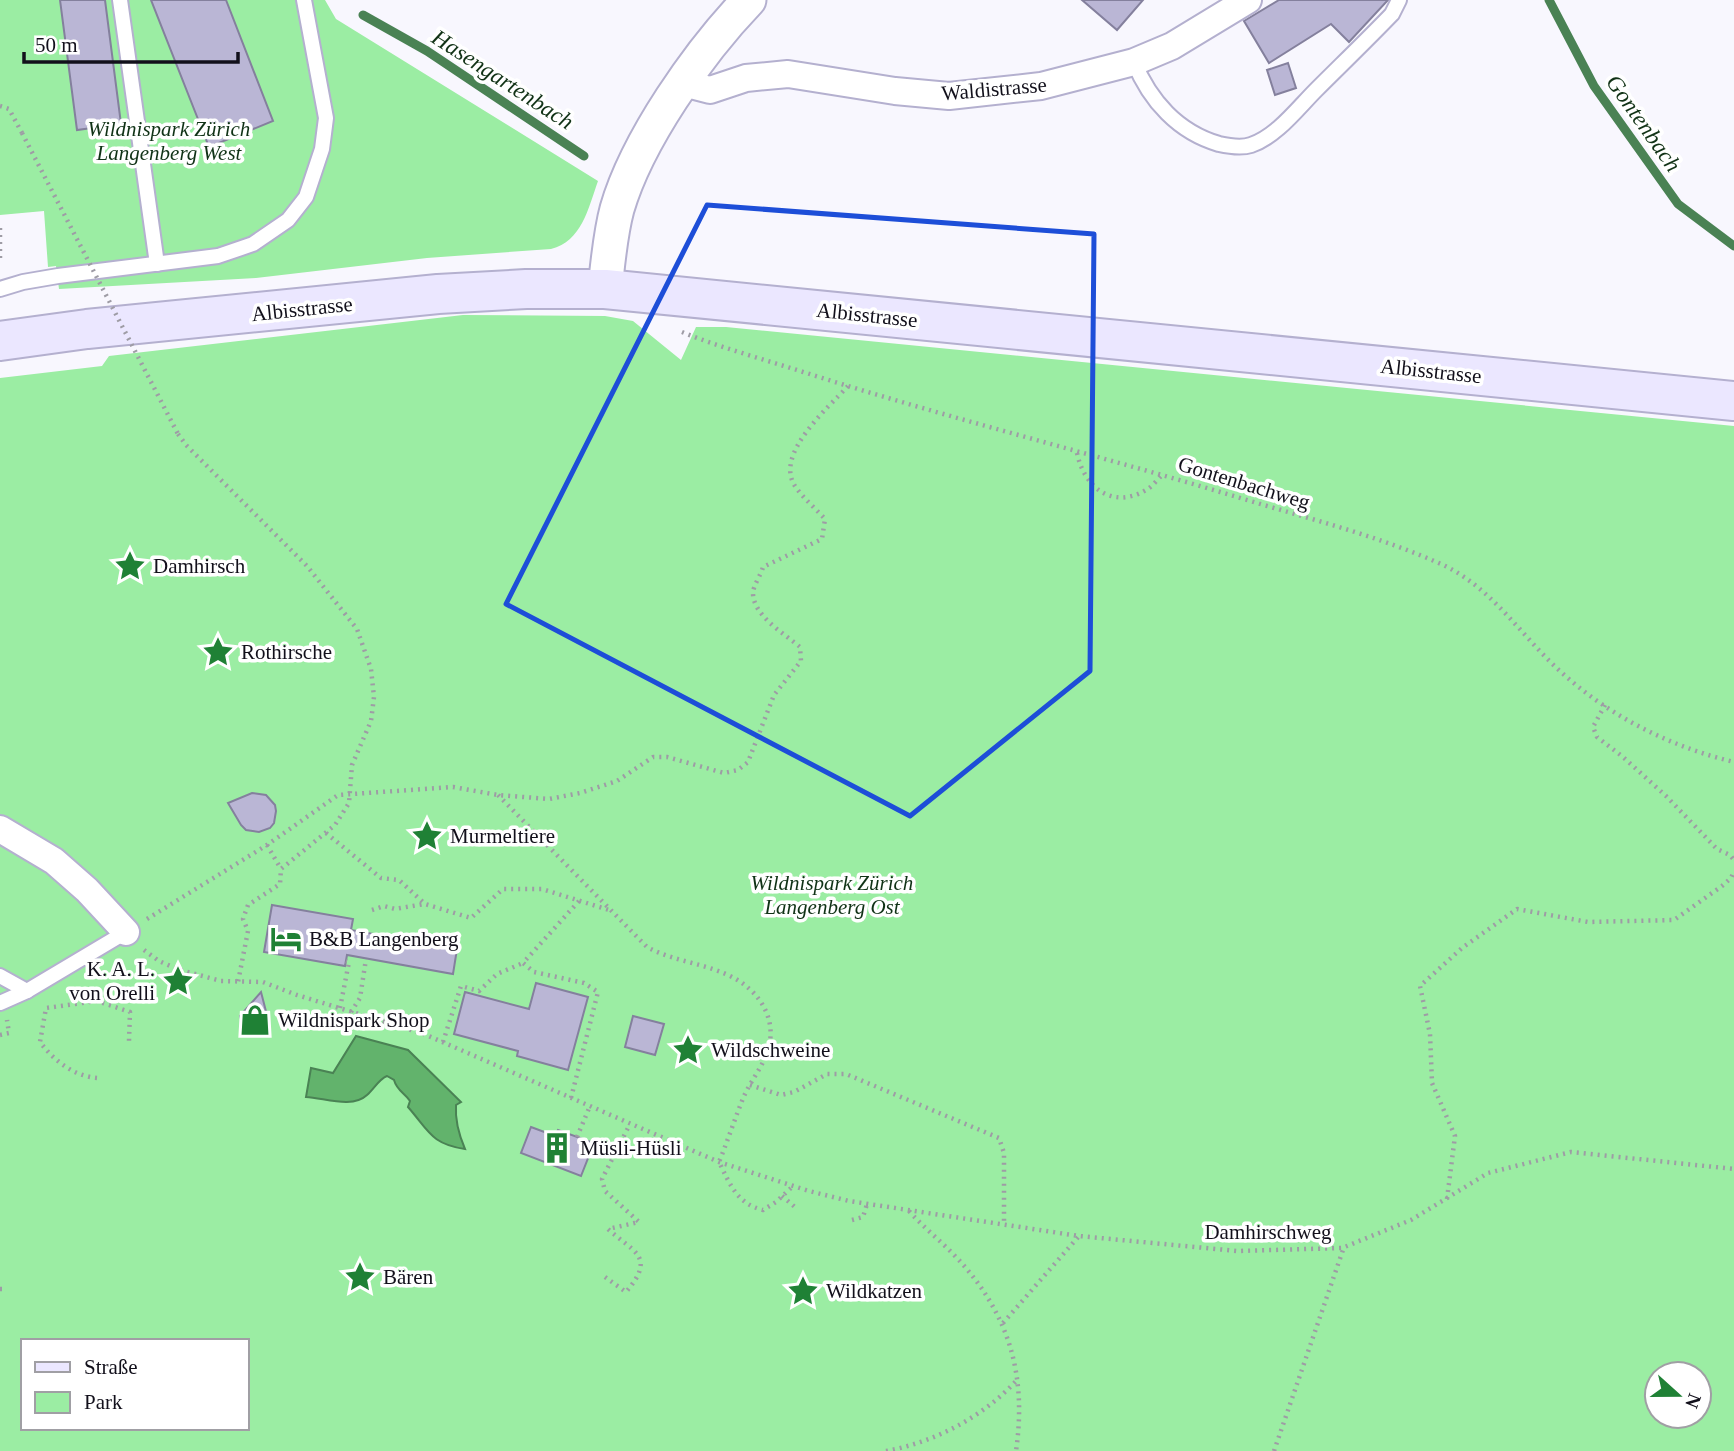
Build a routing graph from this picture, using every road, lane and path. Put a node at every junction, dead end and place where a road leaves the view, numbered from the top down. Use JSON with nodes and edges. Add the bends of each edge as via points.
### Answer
{"nodes":[{"id":1,"x":120,"y":0,"type":"edge"},
{"id":2,"x":304,"y":0,"type":"edge"},
{"id":3,"x":749,"y":0,"type":"edge"},
{"id":4,"x":1248,"y":0,"type":"edge"},
{"id":5,"x":1399,"y":0,"type":"edge"},
{"id":6,"x":1133,"y":62,"type":"junction"},
{"id":7,"x":683,"y":83,"type":"junction"},
{"id":8,"x":0,"y":106,"type":"edge"},
{"id":9,"x":0,"y":228,"type":"edge"},
{"id":10,"x":0,"y":263,"type":"edge"},
{"id":11,"x":157,"y":264,"type":"junction"},
{"id":12,"x":0,"y":289,"type":"edge"},
{"id":13,"x":605,"y":289,"type":"junction"},
{"id":14,"x":692,"y":336,"type":"dead end"},
{"id":15,"x":0,"y":341,"type":"edge"},
{"id":16,"x":848,"y":386,"type":"junction"},
{"id":17,"x":1734,"y":401,"type":"edge"},
{"id":18,"x":1077,"y":453,"type":"junction"},
{"id":19,"x":1162,"y":475,"type":"junction"},
{"id":20,"x":1605,"y":705,"type":"junction"},
{"id":21,"x":1734,"y":762,"type":"edge"},
{"id":22,"x":351,"y":793,"type":"junction"},
{"id":23,"x":498,"y":795,"type":"junction"},
{"id":24,"x":0,"y":829,"type":"edge"},
{"id":25,"x":326,"y":834,"type":"junction"},
{"id":26,"x":267,"y":845,"type":"junction"},
{"id":27,"x":1734,"y":860,"type":"edge"},
{"id":28,"x":281,"y":869,"type":"junction"},
{"id":29,"x":1734,"y":871,"type":"edge"},
{"id":30,"x":579,"y":901,"type":"junction"},
{"id":31,"x":425,"y":904,"type":"junction"},
{"id":32,"x":372,"y":910,"type":"dead end"},
{"id":33,"x":611,"y":911,"type":"junction"},
{"id":34,"x":126,"y":932,"type":"junction"},
{"id":35,"x":366,"y":959,"type":"dead end"},
{"id":36,"x":346,"y":961,"type":"dead end"},
{"id":37,"x":523,"y":963,"type":"junction"},
{"id":38,"x":0,"y":976,"type":"edge"},
{"id":39,"x":238,"y":982,"type":"junction"},
{"id":40,"x":27,"y":991,"type":"junction"},
{"id":41,"x":0,"y":1003,"type":"edge"},
{"id":42,"x":340,"y":1009,"type":"junction"},
{"id":43,"x":351,"y":1012,"type":"junction"},
{"id":44,"x":129,"y":1041,"type":"dead end"},
{"id":45,"x":443,"y":1042,"type":"junction"},
{"id":46,"x":97,"y":1079,"type":"dead end"},
{"id":47,"x":749,"y":1085,"type":"junction"},
{"id":48,"x":571,"y":1098,"type":"junction"},
{"id":49,"x":590,"y":1106,"type":"junction"},
{"id":50,"x":630,"y":1124,"type":"junction"},
{"id":51,"x":577,"y":1137,"type":"dead end"},
{"id":52,"x":719,"y":1162,"type":"junction"},
{"id":53,"x":1734,"y":1169,"type":"edge"},
{"id":54,"x":792,"y":1186,"type":"junction"},
{"id":55,"x":782,"y":1196,"type":"junction"},
{"id":56,"x":1447,"y":1199,"type":"junction"},
{"id":57,"x":867,"y":1203,"type":"junction"},
{"id":58,"x":796,"y":1208,"type":"dead end"},
{"id":59,"x":909,"y":1210,"type":"junction"},
{"id":60,"x":852,"y":1220,"type":"dead end"},
{"id":61,"x":1004,"y":1224,"type":"junction"},
{"id":62,"x":1079,"y":1236,"type":"junction"},
{"id":63,"x":1344,"y":1247,"type":"junction"},
{"id":64,"x":605,"y":1277,"type":"dead end"},
{"id":65,"x":1003,"y":1323,"type":"junction"},
{"id":66,"x":1017,"y":1380,"type":"junction"},
{"id":67,"x":886,"y":1451,"type":"edge"},
{"id":68,"x":1016,"y":1451,"type":"edge"},
{"id":69,"x":1274,"y":1451,"type":"edge"}],
"edges":[{"from":1,"to":11,"type":"lane"},
{"from":2,"to":11,"type":"lane","via":[[326,118],[322,149],[306,197],[288,220],[253,244],[218,256]]},
{"from":3,"to":7,"type":"street"},
{"from":4,"to":6,"type":"street","name":"Waldistrasse","via":[[1172,46]]},
{"from":5,"to":6,"type":"lane","via":[[1392,14],[1276,130],[1250,146],[1226,146],[1185,129],[1151,96]]},
{"from":6,"to":7,"type":"street","name":"Waldistrasse","via":[[1041,86],[949,96],[788,74],[746,78],[710,90]]},
{"from":7,"to":13,"type":"street","via":[[651,132],[625,186],[611,234]]},
{"from":8,"to":22,"type":"path","bridge":true,"via":[[9,109],[178,434],[307,566],[357,629],[371,669],[374,697],[371,721],[352,765]]},
{"from":9,"to":10,"type":"path"},
{"from":11,"to":12,"type":"lane","via":[[58,276]]},
{"from":13,"to":15,"type":"main road","name":"Albisstrasse","via":[[438,294]]},
{"from":13,"to":17,"type":"main road","name":"Albisstrasse"},
{"from":14,"to":16,"type":"path","name":"Gontenbachweg"},
{"from":16,"to":18,"type":"path","name":"Gontenbachweg"},
{"from":16,"to":23,"type":"path","via":[[805,433],[790,460],[794,485],[825,519],[822,540],[763,567],[753,592],[757,608],[800,648],[802,661],[774,695],[748,762],[723,774],[653,757],[617,781],[580,793],[549,799]]},
{"from":18,"to":19,"type":"path","name":"Gontenbachweg"},
{"from":18,"to":19,"type":"path","via":[[1098,491],[1121,499],[1147,490]]},
{"from":19,"to":20,"type":"path","name":"Gontenbachweg","via":[[1378,539],[1443,565],[1470,581],[1561,672]]},
{"from":20,"to":21,"type":"path","name":"Gontenbachweg","via":[[1664,739]]},
{"from":20,"to":27,"type":"path","via":[[1593,727],[1597,737]]},
{"from":22,"to":23,"type":"path","via":[[453,787]]},
{"from":22,"to":25,"type":"path"},
{"from":22,"to":26,"type":"path","via":[[338,794]]},
{"from":23,"to":33,"type":"path"},
{"from":24,"to":34,"type":"street","via":[[54,861]]},
{"from":25,"to":28,"type":"path"},
{"from":25,"to":31,"type":"path","via":[[381,878],[399,880]]},
{"from":26,"to":28,"type":"path"},
{"from":26,"to":34,"type":"path"},
{"from":28,"to":39,"type":"path","via":[[280,884],[248,905]]},
{"from":29,"to":56,"type":"path","via":[[1722,886],[1674,920],[1588,922],[1517,909],[1462,948],[1420,986],[1430,1034],[1432,1083],[1455,1136]]},
{"from":30,"to":31,"type":"path","via":[[542,889],[503,889],[471,918]]},
{"from":30,"to":33,"type":"path"},
{"from":30,"to":37,"type":"path"},
{"from":31,"to":32,"type":"path"},
{"from":33,"to":47,"type":"path","via":[[647,947],[728,975],[758,996],[768,1017],[770,1041]]},
{"from":34,"to":39,"type":"path","name":"Damhirschweg","via":[[145,951],[177,969]]},
{"from":34,"to":40,"type":"lane"},
{"from":35,"to":43,"type":"path","via":[[360,998]]},
{"from":36,"to":42,"type":"path"},
{"from":37,"to":45,"type":"path","via":[[497,974],[479,991],[460,986]]},
{"from":37,"to":48,"type":"path","via":[[534,972],[584,983],[598,992]]},
{"from":38,"to":40,"type":"lane"},
{"from":39,"to":42,"type":"path","name":"Damhirschweg","via":[[263,982]]},
{"from":40,"to":41,"type":"lane"},
{"from":42,"to":43,"type":"path","name":"Damhirschweg"},
{"from":43,"to":45,"type":"path","name":"Damhirschweg"},
{"from":44,"to":46,"type":"path","via":[[130,1012],[97,1001],[46,1008],[40,1042],[50,1055],[82,1077]]},
{"from":45,"to":48,"type":"path","name":"Damhirschweg"},
{"from":47,"to":52,"type":"path"},
{"from":47,"to":61,"type":"path","via":[[780,1095],[827,1074],[846,1074],[999,1138],[1004,1153]]},
{"from":48,"to":49,"type":"path","name":"Damhirschweg"},
{"from":49,"to":50,"type":"path","name":"Damhirschweg"},
{"from":49,"to":51,"type":"path"},
{"from":50,"to":52,"type":"path","name":"Damhirschweg"},
{"from":50,"to":64,"type":"path","via":[[602,1185],[639,1222],[608,1229],[639,1255],[640,1271],[626,1292]]},
{"from":52,"to":54,"type":"path","name":"Damhirschweg"},
{"from":52,"to":55,"type":"path","via":[[737,1196],[751,1208],[763,1210]]},
{"from":53,"to":56,"type":"path","name":"Damhirschweg","via":[[1571,1152],[1488,1173]]},
{"from":54,"to":55,"type":"path"},
{"from":54,"to":57,"type":"path","name":"Damhirschweg"},
{"from":55,"to":58,"type":"path"},
{"from":56,"to":63,"type":"path","name":"Damhirschweg","via":[[1411,1220]]},
{"from":57,"to":59,"type":"path","name":"Damhirschweg"},
{"from":57,"to":60,"type":"path","via":[[863,1217]]},
{"from":59,"to":61,"type":"path","name":"Damhirschweg"},
{"from":59,"to":65,"type":"path","via":[[979,1283]]},
{"from":61,"to":62,"type":"path","name":"Damhirschweg"},
{"from":62,"to":63,"type":"path","name":"Damhirschweg","via":[[1237,1251]]},
{"from":62,"to":65,"type":"path"},
{"from":63,"to":69,"type":"path"},
{"from":65,"to":66,"type":"path"},
{"from":66,"to":67,"type":"path","via":[[968,1421]]},
{"from":66,"to":68,"type":"path","via":[[1020,1420]]}]}
